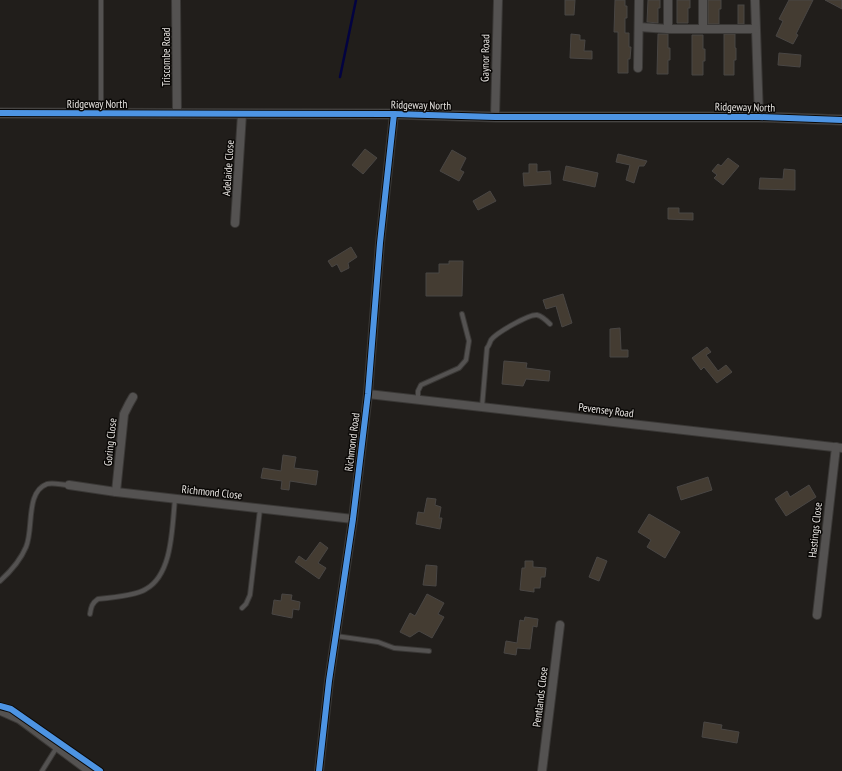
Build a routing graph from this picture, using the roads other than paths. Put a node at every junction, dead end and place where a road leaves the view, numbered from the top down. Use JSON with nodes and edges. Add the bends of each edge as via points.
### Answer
{"nodes":[{"id":1,"x":101,"y":0,"type":"edge"},
{"id":2,"x":176,"y":0,"type":"edge"},
{"id":3,"x":498,"y":0,"type":"edge"},
{"id":4,"x":639,"y":0,"type":"edge"},
{"id":5,"x":668,"y":0,"type":"edge"},
{"id":6,"x":703,"y":0,"type":"edge"},
{"id":7,"x":755,"y":0,"type":"edge"},
{"id":8,"x":639,"y":27,"type":"junction"},
{"id":9,"x":668,"y":29,"type":"junction"},
{"id":10,"x":703,"y":29,"type":"junction"},
{"id":11,"x":755,"y":29,"type":"junction"},
{"id":12,"x":638,"y":68,"type":"dead end"},
{"id":13,"x":0,"y":113,"type":"edge"},
{"id":14,"x":177,"y":113,"type":"junction"},
{"id":15,"x":101,"y":114,"type":"junction"},
{"id":16,"x":242,"y":114,"type":"junction"},
{"id":17,"x":394,"y":114,"type":"junction"},
{"id":18,"x":495,"y":117,"type":"junction"},
{"id":19,"x":759,"y":117,"type":"junction"},
{"id":20,"x":842,"y":120,"type":"edge"},
{"id":21,"x":236,"y":223,"type":"dead end"},
{"id":22,"x":462,"y":314,"type":"dead end"},
{"id":23,"x":550,"y":324,"type":"dead end"},
{"id":24,"x":368,"y":394,"type":"junction"},
{"id":25,"x":134,"y":397,"type":"dead end"},
{"id":26,"x":418,"y":399,"type":"junction"},
{"id":27,"x":482,"y":407,"type":"junction"},
{"id":28,"x":839,"y":447,"type":"edge"},
{"id":29,"x":69,"y":486,"type":"joint"},
{"id":30,"x":116,"y":492,"type":"junction"},
{"id":31,"x":175,"y":499,"type":"junction"},
{"id":32,"x":260,"y":508,"type":"junction"},
{"id":33,"x":353,"y":519,"type":"junction"},
{"id":34,"x":0,"y":581,"type":"edge"},
{"id":35,"x":242,"y":608,"type":"dead end"},
{"id":36,"x":90,"y":614,"type":"dead end"},
{"id":37,"x":817,"y":616,"type":"dead end"},
{"id":38,"x":560,"y":625,"type":"dead end"},
{"id":39,"x":336,"y":636,"type":"junction"},
{"id":40,"x":429,"y":651,"type":"dead end"},
{"id":41,"x":0,"y":710,"type":"edge"},
{"id":42,"x":57,"y":747,"type":"junction"},
{"id":43,"x":42,"y":771,"type":"edge"},
{"id":44,"x":90,"y":771,"type":"edge"},
{"id":45,"x":319,"y":771,"type":"edge"},
{"id":46,"x":542,"y":771,"type":"edge"}],
"edges":[{"from":1,"to":15,"type":"lane"},
{"from":2,"to":14,"type":"street","name":"Triscombe Road"},
{"from":3,"to":18,"type":"street","name":"Gaynor Road"},
{"from":4,"to":8,"type":"street"},
{"from":5,"to":9,"type":"street"},
{"from":6,"to":10,"type":"street"},
{"from":7,"to":11,"type":"street"},
{"from":8,"to":9,"type":"street"},
{"from":8,"to":12,"type":"street"},
{"from":9,"to":10,"type":"street"},
{"from":10,"to":11,"type":"street"},
{"from":11,"to":19,"type":"street"},
{"from":13,"to":15,"type":"street","name":"Ridgeway North"},
{"from":14,"to":15,"type":"street","name":"Ridgeway North"},
{"from":14,"to":16,"type":"street","name":"Ridgeway North"},
{"from":16,"to":17,"type":"street","name":"Ridgeway North"},
{"from":16,"to":21,"type":"street","name":"Adelaide Close"},
{"from":17,"to":18,"type":"street","name":"Ridgeway North"},
{"from":17,"to":24,"type":"street","name":"Richmond Road","via":[[380,243]]},
{"from":18,"to":19,"type":"street","name":"Ridgeway North"},
{"from":19,"to":20,"type":"street","name":"Ridgeway North"},
{"from":22,"to":26,"type":"lane","via":[[469,341],[466,360],[459,368],[421,385]]},
{"from":23,"to":27,"type":"lane","via":[[545,318],[530,316],[500,332],[492,340],[488,348]]},
{"from":24,"to":26,"type":"street","name":"Pevensey Road"},
{"from":24,"to":33,"type":"street","name":"Richmond Road"},
{"from":25,"to":30,"type":"street","name":"Goring Close","via":[[124,414]]},
{"from":26,"to":27,"type":"street","name":"Pevensey Road"},
{"from":27,"to":28,"type":"street","name":"Pevensey Road"},
{"from":28,"to":37,"type":"street","name":"Hastings Close"},
{"from":29,"to":30,"type":"street","name":"Richmond Close"},
{"from":29,"to":34,"type":"lane","via":[[47,484],[38,491],[32,508],[27,546]]},
{"from":30,"to":31,"type":"street","name":"Richmond Close"},
{"from":31,"to":32,"type":"street","name":"Richmond Close"},
{"from":31,"to":36,"type":"lane","via":[[168,558],[163,570],[145,590],[94,602]]},
{"from":32,"to":33,"type":"street","name":"Richmond Close"},
{"from":32,"to":35,"type":"lane","via":[[250,595]]},
{"from":33,"to":39,"type":"street","name":"Richmond Road"},
{"from":38,"to":46,"type":"street","name":"Pentlands Close"},
{"from":39,"to":40,"type":"lane","via":[[378,642],[394,648]]},
{"from":39,"to":45,"type":"street","name":"Richmond Road"},
{"from":41,"to":42,"type":"street","via":[[20,719]]},
{"from":42,"to":43,"type":"lane"},
{"from":42,"to":44,"type":"street"}]}
